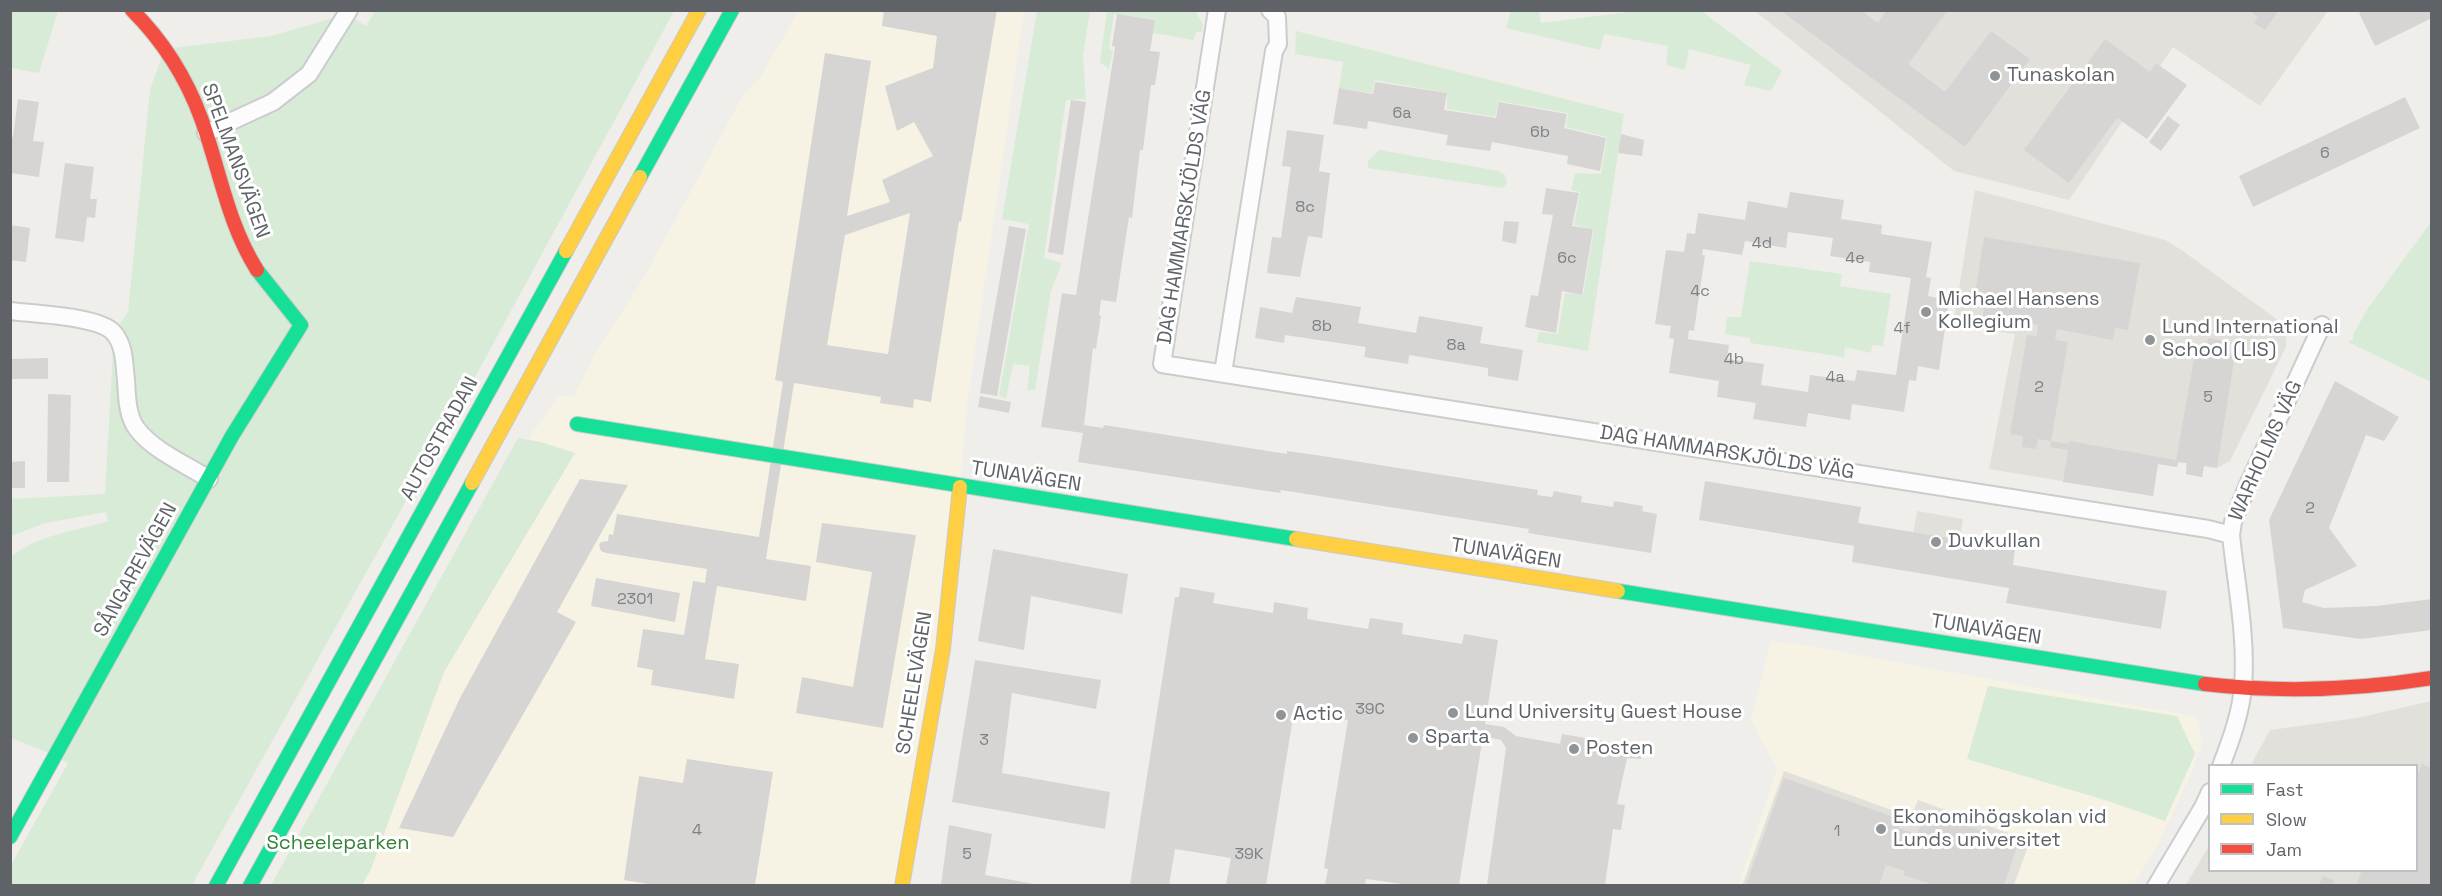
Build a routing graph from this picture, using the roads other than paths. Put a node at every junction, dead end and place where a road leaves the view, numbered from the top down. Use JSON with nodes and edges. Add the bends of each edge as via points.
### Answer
{"nodes":[{"id":1,"x":132,"y":10,"type":"edge"},
{"id":2,"x":349,"y":10,"type":"edge"},
{"id":3,"x":699,"y":10,"type":"edge"},
{"id":4,"x":732,"y":10,"type":"edge"},
{"id":5,"x":1217,"y":10,"type":"edge"},
{"id":6,"x":1270,"y":10,"type":"edge"},
{"id":7,"x":206,"y":133,"type":"junction"},
{"id":8,"x":10,"y":311,"type":"edge"},
{"id":9,"x":301,"y":325,"type":"joint"},
{"id":10,"x":2322,"y":325,"type":"dead end"},
{"id":11,"x":1223,"y":373,"type":"junction"},
{"id":12,"x":577,"y":424,"type":"dead end"},
{"id":13,"x":209,"y":479,"type":"junction"},
{"id":14,"x":960,"y":486,"type":"junction"},
{"id":15,"x":2231,"y":535,"type":"junction"},
{"id":16,"x":2432,"y":678,"type":"edge"},
{"id":17,"x":2243,"y":688,"type":"junction"},
{"id":18,"x":2221,"y":764,"type":"edge"},
{"id":19,"x":2208,"y":796,"type":"edge"},
{"id":20,"x":10,"y":837,"type":"edge"},
{"id":21,"x":216,"y":885,"type":"edge"},
{"id":22,"x":250,"y":885,"type":"edge"},
{"id":23,"x":902,"y":885,"type":"edge"},
{"id":24,"x":2156,"y":885,"type":"edge"}],
"edges":[{"from":1,"to":7,"type":"main road","name":"SPELMANSVÄGEN","via":[[179,69]]},
{"from":2,"to":7,"type":"street","via":[[309,74],[273,102]]},
{"from":3,"to":21,"type":"main road","name":"AUTOSTRADAN"},
{"from":4,"to":22,"type":"main road"},
{"from":5,"to":11,"type":"street","name":"DAG HAMMARSKJÖLDS VÄG","via":[[1162,364]]},
{"from":6,"to":11,"type":"street","via":[[1277,17],[1278,44]]},
{"from":7,"to":9,"type":"main road","name":"SPELMANSVÄGEN","via":[[221,189],[242,243],[273,293]]},
{"from":8,"to":13,"type":"street","via":[[106,326],[122,346],[129,414],[136,428],[162,451]]},
{"from":9,"to":13,"type":"main road","name":"SÅNGAREVÄGEN"},
{"from":10,"to":15,"type":"street","name":"WARHOLMS VÄG","via":[[2247,487]]},
{"from":11,"to":15,"type":"street","name":"DAG HAMMARSKJÖLDS VÄG"},
{"from":12,"to":14,"type":"main road","name":"TUNAVÄGEN"},
{"from":13,"to":20,"type":"main road","name":"SÅNGAREVÄGEN"},
{"from":14,"to":17,"type":"main road","name":"TUNAVÄGEN","via":[[2146,676]]},
{"from":14,"to":23,"type":"main road","name":"SCHEELEVÄGEN","via":[[944,649]]},
{"from":15,"to":17,"type":"street","name":"WARHOLMS VÄG","via":[[2244,652]]},
{"from":16,"to":17,"type":"main road","name":"TUNAVÄGEN","via":[[2335,690]]},
{"from":17,"to":18,"type":"street","name":"WARHOLMS VÄG"},
{"from":19,"to":24,"type":"street"}]}
